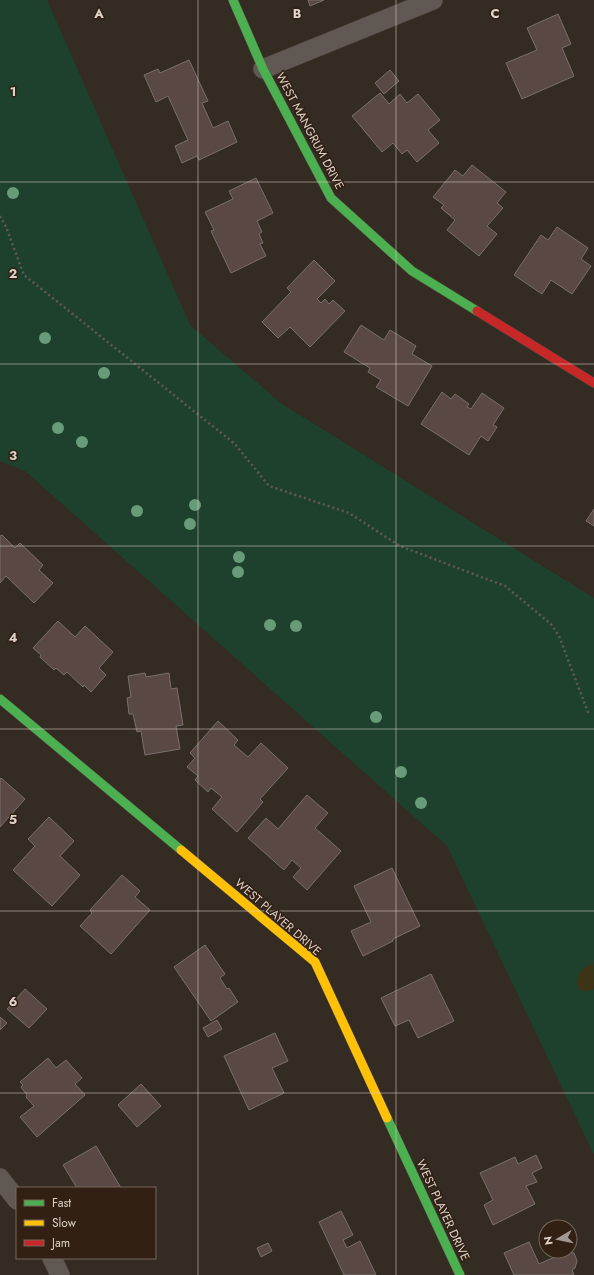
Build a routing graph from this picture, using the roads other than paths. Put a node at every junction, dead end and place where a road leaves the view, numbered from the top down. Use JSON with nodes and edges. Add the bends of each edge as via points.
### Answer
{"nodes":[{"id":1,"x":233,"y":0,"type":"edge"},
{"id":2,"x":433,"y":0,"type":"edge"},
{"id":3,"x":263,"y":69,"type":"junction"},
{"id":4,"x":594,"y":383,"type":"edge"},
{"id":5,"x":0,"y":699,"type":"edge"},
{"id":6,"x":0,"y":1178,"type":"edge"},
{"id":7,"x":16,"y":1199,"type":"edge"},
{"id":8,"x":52,"y":1259,"type":"edge"},
{"id":9,"x":60,"y":1275,"type":"edge"},
{"id":10,"x":460,"y":1275,"type":"edge"}],
"edges":[{"from":1,"to":3,"type":"street","name":"WEST MANGRUM DRIVE"},
{"from":2,"to":3,"type":"street"},
{"from":3,"to":4,"type":"street","name":"WEST MANGRUM DRIVE","via":[[331,198],[412,271]]},
{"from":5,"to":10,"type":"street","name":"WEST PLAYER DRIVE","via":[[315,962]]},
{"from":6,"to":7,"type":"street"},
{"from":8,"to":9,"type":"street"}]}
